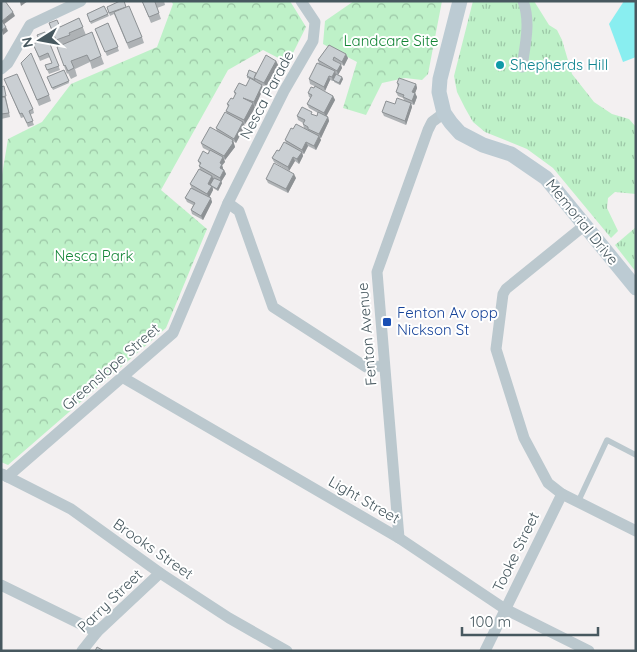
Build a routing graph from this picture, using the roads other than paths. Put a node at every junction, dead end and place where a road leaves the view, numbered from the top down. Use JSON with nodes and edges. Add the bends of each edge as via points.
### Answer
{"nodes":[{"id":1,"x":81,"y":1,"type":"edge"},
{"id":2,"x":301,"y":1,"type":"edge"},
{"id":3,"x":460,"y":1,"type":"edge"},
{"id":4,"x":523,"y":1,"type":"edge"},
{"id":5,"x":522,"y":67,"type":"dead end"},
{"id":6,"x":1,"y":69,"type":"edge"},
{"id":7,"x":444,"y":112,"type":"junction"},
{"id":8,"x":228,"y":203,"type":"junction"},
{"id":9,"x":585,"y":225,"type":"junction"},
{"id":10,"x":636,"y":288,"type":"edge"},
{"id":11,"x":384,"y":366,"type":"junction"},
{"id":12,"x":122,"y":377,"type":"junction"},
{"id":13,"x":636,"y":455,"type":"edge"},
{"id":14,"x":4,"y":475,"type":"edge"},
{"id":15,"x":562,"y":494,"type":"junction"},
{"id":16,"x":578,"y":502,"type":"junction"},
{"id":17,"x":636,"y":531,"type":"edge"},
{"id":18,"x":399,"y":538,"type":"junction"},
{"id":19,"x":160,"y":573,"type":"junction"},
{"id":20,"x":1,"y":585,"type":"edge"},
{"id":21,"x":505,"y":609,"type":"junction"},
{"id":22,"x":96,"y":632,"type":"junction"},
{"id":23,"x":82,"y":651,"type":"edge"},
{"id":24,"x":287,"y":651,"type":"edge"},
{"id":25,"x":485,"y":651,"type":"edge"},
{"id":26,"x":589,"y":651,"type":"edge"}],
"edges":[{"from":1,"to":6,"type":"street","via":[[30,25],[8,63]]},
{"from":2,"to":8,"type":"street","name":"Nesca Parade","via":[[315,22],[313,42],[284,91]]},
{"from":3,"to":7,"type":"main road","name":"Memorial Drive","via":[[440,79],[439,92]]},
{"from":4,"to":5,"type":"street","via":[[528,25]]},
{"from":7,"to":9,"type":"main road","name":"Memorial Drive","via":[[460,132],[483,145],[511,154],[542,174]]},
{"from":7,"to":11,"type":"street","name":"Fenton Avenue","via":[[428,130],[377,272]]},
{"from":8,"to":11,"type":"street","via":[[239,211],[273,307],[366,367]]},
{"from":8,"to":12,"type":"street","name":"Greenslope Street","via":[[172,333]]},
{"from":9,"to":10,"type":"main road","name":"Memorial Drive"},
{"from":9,"to":15,"type":"street","via":[[506,289],[496,349],[524,438],[548,483]]},
{"from":11,"to":18,"type":"street","name":"Fenton Avenue"},
{"from":12,"to":14,"type":"street","name":"Greenslope Street"},
{"from":12,"to":18,"type":"street","name":"Light Street"},
{"from":13,"to":16,"type":"lane","via":[[606,440]]},
{"from":14,"to":19,"type":"street","name":"Brooks Street","via":[[71,509]]},
{"from":15,"to":16,"type":"street"},
{"from":15,"to":21,"type":"street","name":"Tooke Street"},
{"from":16,"to":17,"type":"street"},
{"from":18,"to":21,"type":"street","name":"Light Street"},
{"from":19,"to":22,"type":"street","name":"Parry Street"},
{"from":19,"to":24,"type":"street","name":"Brooks Street","via":[[228,618]]},
{"from":20,"to":22,"type":"street"},
{"from":21,"to":25,"type":"street","name":"Tooke Street"},
{"from":21,"to":26,"type":"street","name":"Light Street"},
{"from":22,"to":23,"type":"street","name":"Parry Street"}]}
